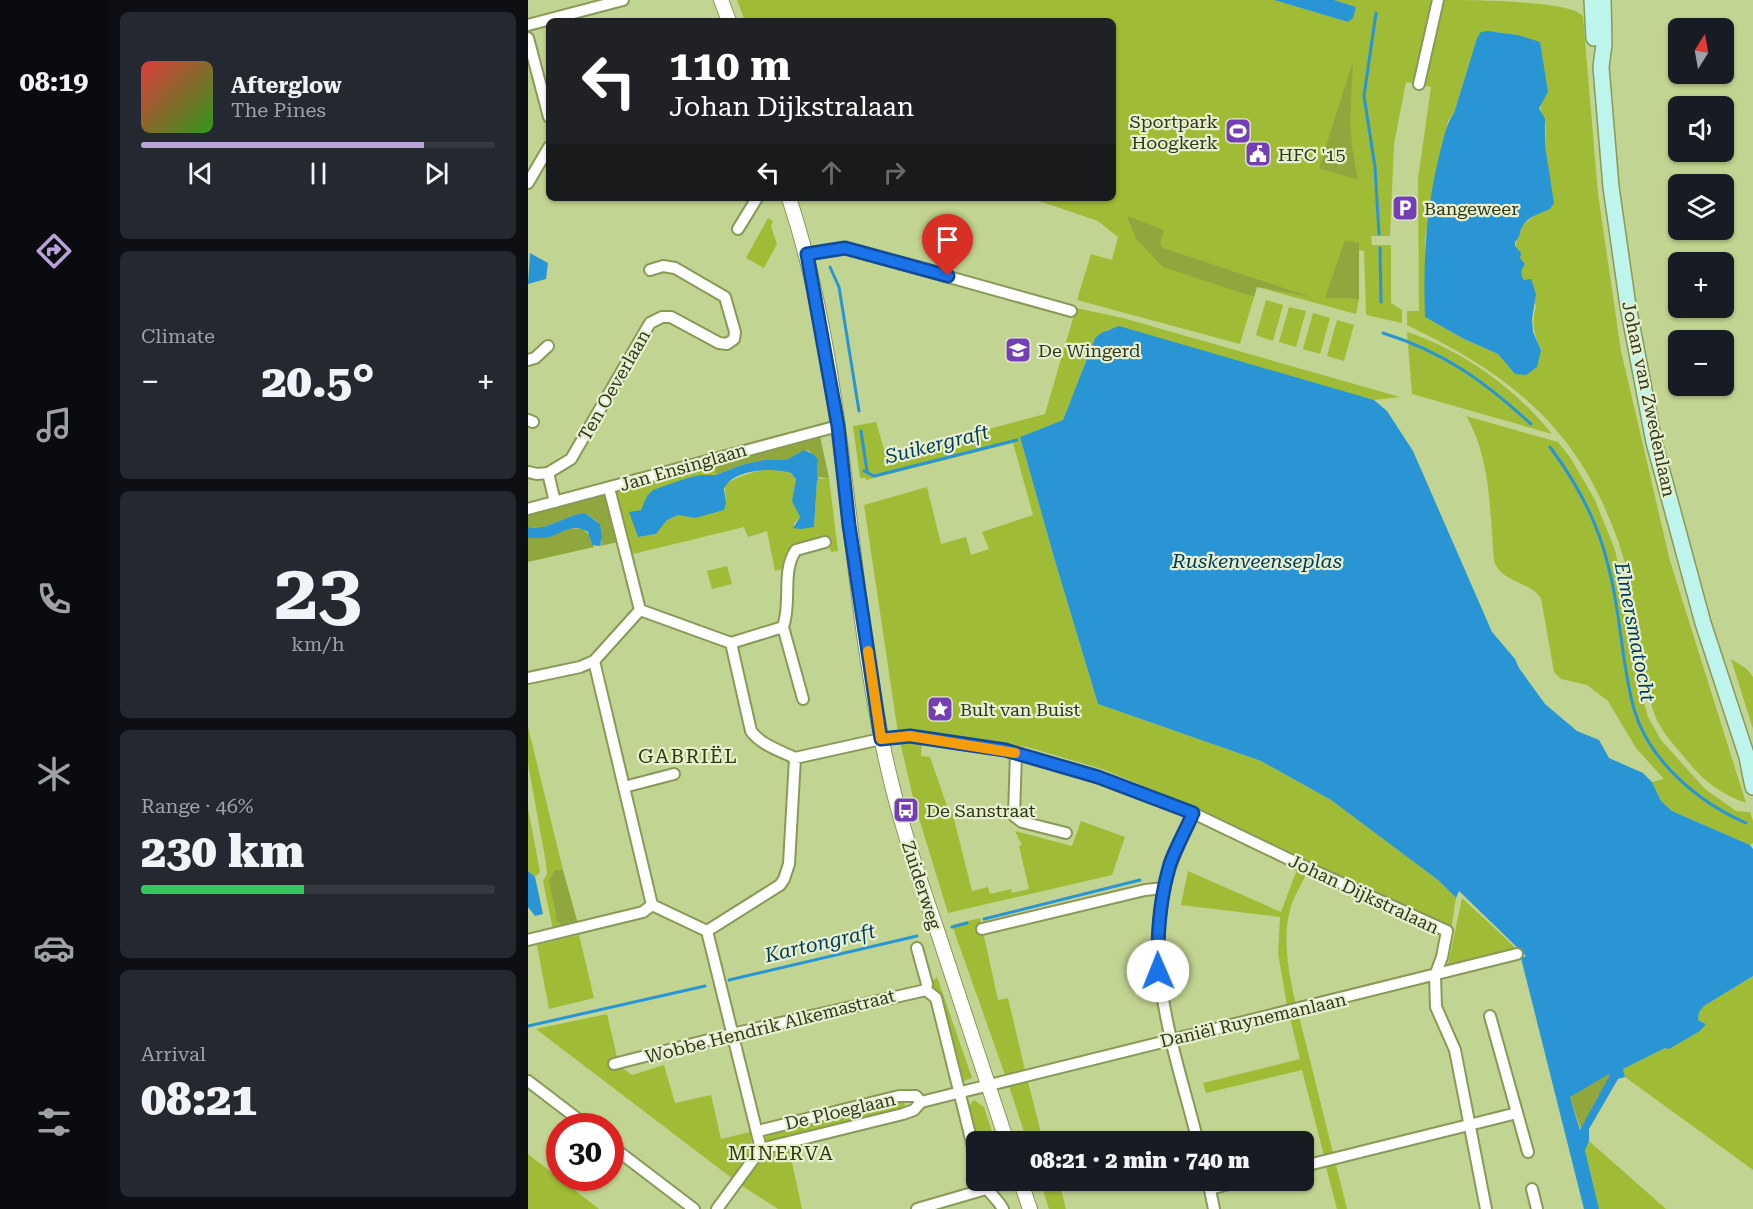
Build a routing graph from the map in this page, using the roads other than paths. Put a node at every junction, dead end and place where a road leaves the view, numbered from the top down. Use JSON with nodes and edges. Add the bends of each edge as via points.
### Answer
{"nodes":[{"id":1,"x":623,"y":0,"type":"edge"},
{"id":2,"x":721,"y":0,"type":"edge"},
{"id":3,"x":1438,"y":0,"type":"edge"},
{"id":4,"x":1592,"y":0,"type":"edge"},
{"id":5,"x":1603,"y":0,"type":"edge"},
{"id":6,"x":557,"y":18,"type":"edge"},
{"id":7,"x":728,"y":18,"type":"edge"},
{"id":8,"x":546,"y":21,"type":"edge"},
{"id":9,"x":528,"y":26,"type":"edge"},
{"id":10,"x":528,"y":38,"type":"edge"},
{"id":11,"x":1601,"y":67,"type":"junction"},
{"id":12,"x":1419,"y":84,"type":"dead end"},
{"id":13,"x":546,"y":106,"type":"edge"},
{"id":14,"x":546,"y":152,"type":"edge"},
{"id":15,"x":528,"y":183,"type":"edge"},
{"id":16,"x":755,"y":201,"type":"edge"},
{"id":17,"x":790,"y":201,"type":"edge"},
{"id":18,"x":738,"y":229,"type":"dead end"},
{"id":19,"x":807,"y":254,"type":"junction"},
{"id":20,"x":650,"y":270,"type":"dead end"},
{"id":21,"x":1071,"y":311,"type":"dead end"},
{"id":22,"x":548,"y":346,"type":"dead end"},
{"id":23,"x":528,"y":360,"type":"edge"},
{"id":24,"x":838,"y":426,"type":"junction"},
{"id":25,"x":528,"y":472,"type":"edge"},
{"id":26,"x":548,"y":473,"type":"junction"},
{"id":27,"x":609,"y":488,"type":"junction"},
{"id":28,"x":555,"y":501,"type":"junction"},
{"id":29,"x":528,"y":509,"type":"edge"},
{"id":30,"x":825,"y":542,"type":"dead end"},
{"id":31,"x":640,"y":610,"type":"junction"},
{"id":32,"x":783,"y":627,"type":"junction"},
{"id":33,"x":731,"y":643,"type":"junction"},
{"id":34,"x":594,"y":660,"type":"junction"},
{"id":35,"x":528,"y":678,"type":"edge"},
{"id":36,"x":803,"y":699,"type":"dead end"},
{"id":37,"x":881,"y":739,"type":"junction"},
{"id":38,"x":1016,"y":753,"type":"junction"},
{"id":39,"x":795,"y":758,"type":"junction"},
{"id":40,"x":1750,"y":764,"type":"edge"},
{"id":41,"x":674,"y":774,"type":"dead end"},
{"id":42,"x":624,"y":787,"type":"junction"},
{"id":43,"x":1753,"y":787,"type":"edge"},
{"id":44,"x":1193,"y":813,"type":"junction"},
{"id":45,"x":1066,"y":833,"type":"dead end"},
{"id":46,"x":1164,"y":888,"type":"junction"},
{"id":47,"x":652,"y":905,"type":"junction"},
{"id":48,"x":982,"y":929,"type":"dead end"},
{"id":49,"x":706,"y":931,"type":"junction"},
{"id":50,"x":528,"y":940,"type":"edge"},
{"id":51,"x":917,"y":948,"type":"dead end"},
{"id":52,"x":1517,"y":954,"type":"dead end"},
{"id":53,"x":1435,"y":976,"type":"junction"},
{"id":54,"x":926,"y":990,"type":"junction"},
{"id":55,"x":1490,"y":1016,"type":"dead end"},
{"id":56,"x":732,"y":1034,"type":"junction"},
{"id":57,"x":1172,"y":1038,"type":"junction"},
{"id":58,"x":614,"y":1064,"type":"dead end"},
{"id":59,"x":528,"y":1081,"type":"edge"},
{"id":60,"x":989,"y":1086,"type":"junction"},
{"id":61,"x":961,"y":1093,"type":"junction"},
{"id":62,"x":921,"y":1102,"type":"junction"},
{"id":63,"x":570,"y":1113,"type":"edge"},
{"id":64,"x":1517,"y":1113,"type":"junction"},
{"id":65,"x":1471,"y":1125,"type":"junction"},
{"id":66,"x":758,"y":1131,"type":"junction"},
{"id":67,"x":970,"y":1131,"type":"edge"},
{"id":68,"x":1003,"y":1131,"type":"edge"},
{"id":69,"x":1195,"y":1131,"type":"edge"},
{"id":70,"x":761,"y":1149,"type":"junction"},
{"id":71,"x":1528,"y":1152,"type":"dead end"},
{"id":72,"x":624,"y":1156,"type":"edge"},
{"id":73,"x":1314,"y":1164,"type":"edge"},
{"id":74,"x":1532,"y":1189,"type":"dead end"},
{"id":75,"x":967,"y":1191,"type":"edge"},
{"id":76,"x":989,"y":1191,"type":"edge"},
{"id":77,"x":1024,"y":1191,"type":"edge"},
{"id":78,"x":1210,"y":1191,"type":"edge"},
{"id":79,"x":694,"y":1209,"type":"edge"},
{"id":80,"x":717,"y":1209,"type":"edge"},
{"id":81,"x":917,"y":1209,"type":"edge"},
{"id":82,"x":1003,"y":1209,"type":"edge"},
{"id":83,"x":1030,"y":1209,"type":"edge"},
{"id":84,"x":1214,"y":1209,"type":"edge"},
{"id":85,"x":1486,"y":1209,"type":"edge"},
{"id":86,"x":1537,"y":1209,"type":"edge"}],
"edges":[{"from":1,"to":6,"type":"street"},
{"from":2,"to":7,"type":"street"},
{"from":3,"to":12,"type":"street"},
{"from":4,"to":11,"type":"main road","name":"Johan van Zwedenlaan"},
{"from":5,"to":11,"type":"main road","name":"Johan van Zwedenlaan"},
{"from":8,"to":9,"type":"street"},
{"from":10,"to":13,"type":"street"},
{"from":11,"to":40,"type":"main road","name":"Johan van Zwedenlaan","via":[[1618,246],[1654,442],[1703,623]]},
{"from":14,"to":15,"type":"street"},
{"from":16,"to":18,"type":"street"},
{"from":17,"to":19,"type":"street","name":"Zuiderweg"},
{"from":19,"to":21,"type":"street","via":[[845,248]]},
{"from":19,"to":24,"type":"street","name":"Zuiderweg"},
{"from":20,"to":26,"type":"street","name":"Ten Oeverlaan","via":[[675,268],[725,297],[734,339],[727,344],[719,343],[671,317],[650,323],[571,459]]},
{"from":22,"to":23,"type":"street"},
{"from":24,"to":27,"type":"street","name":"Jan Ensinglaan"},
{"from":24,"to":37,"type":"street","name":"Zuiderweg"},
{"from":25,"to":26,"type":"street"},
{"from":26,"to":28,"type":"street"},
{"from":27,"to":28,"type":"street","name":"Jan Ensinglaan"},
{"from":27,"to":31,"type":"street"},
{"from":28,"to":29,"type":"street","name":"Jan Ensinglaan"},
{"from":30,"to":32,"type":"street","via":[[796,550],[791,556]]},
{"from":31,"to":33,"type":"street"},
{"from":31,"to":34,"type":"street"},
{"from":32,"to":33,"type":"street"},
{"from":32,"to":36,"type":"street"},
{"from":33,"to":39,"type":"street","via":[[751,731],[771,747]]},
{"from":34,"to":35,"type":"street","via":[[580,667]]},
{"from":34,"to":42,"type":"street"},
{"from":37,"to":38,"type":"street","name":"Johan Dijkstralaan","via":[[910,736]]},
{"from":37,"to":39,"type":"street","name":"Johan Dijkstralaan"},
{"from":37,"to":60,"type":"street","name":"Zuiderweg","via":[[896,806]]},
{"from":38,"to":44,"type":"street","name":"Johan Dijkstralaan","via":[[1098,777]]},
{"from":38,"to":45,"type":"street","via":[[1014,816],[1022,822]]},
{"from":39,"to":49,"type":"street","via":[[789,864],[784,879]]},
{"from":40,"to":43,"type":"main road","name":"Johan van Zwedenlaan"},
{"from":41,"to":42,"type":"street"},
{"from":42,"to":47,"type":"street"},
{"from":44,"to":46,"type":"street"},
{"from":44,"to":53,"type":"street","name":"Johan Dijkstralaan","via":[[1447,931]]},
{"from":46,"to":48,"type":"street"},
{"from":46,"to":57,"type":"street","via":[[1157,947],[1161,992]]},
{"from":47,"to":49,"type":"street"},
{"from":47,"to":50,"type":"street","via":[[643,912]]},
{"from":49,"to":56,"type":"street"},
{"from":51,"to":54,"type":"street","name":"Zuiderweg"},
{"from":52,"to":53,"type":"street","name":"Daniël Ruynemanlaan"},
{"from":53,"to":57,"type":"street","name":"Daniël Ruynemanlaan"},
{"from":53,"to":65,"type":"street","name":"Johan Dijkstralaan","via":[[1436,1007],[1455,1050]]},
{"from":54,"to":56,"type":"street","name":"Wobbe Hendrik Alkemastraat"},
{"from":54,"to":61,"type":"street","name":"Zuiderweg","via":[[936,998]]},
{"from":55,"to":64,"type":"street"},
{"from":56,"to":58,"type":"street","name":"Wobbe Hendrik Alkemastraat"},
{"from":56,"to":66,"type":"street"},
{"from":57,"to":60,"type":"street","name":"Daniël Ruynemanlaan"},
{"from":57,"to":69,"type":"street"},
{"from":59,"to":63,"type":"street"},
{"from":60,"to":61,"type":"street","name":"De Ploeglaan"},
{"from":60,"to":68,"type":"street","name":"Zuiderweg"},
{"from":61,"to":62,"type":"street","name":"De Ploeglaan"},
{"from":61,"to":67,"type":"street","name":"Zuiderweg"},
{"from":62,"to":66,"type":"street","name":"De Ploeglaan","via":[[916,1096],[899,1096]]},
{"from":62,"to":70,"type":"street","name":"De Ploeglaan","via":[[903,1114]]},
{"from":64,"to":65,"type":"street"},
{"from":64,"to":71,"type":"street"},
{"from":65,"to":73,"type":"street"},
{"from":65,"to":85,"type":"street","name":"Johan Dijkstralaan"},
{"from":66,"to":70,"type":"street"},
{"from":70,"to":80,"type":"street"},
{"from":72,"to":79,"type":"street"},
{"from":74,"to":86,"type":"street"},
{"from":75,"to":81,"type":"street"},
{"from":76,"to":82,"type":"street"},
{"from":77,"to":83,"type":"street"},
{"from":78,"to":84,"type":"street"}]}
